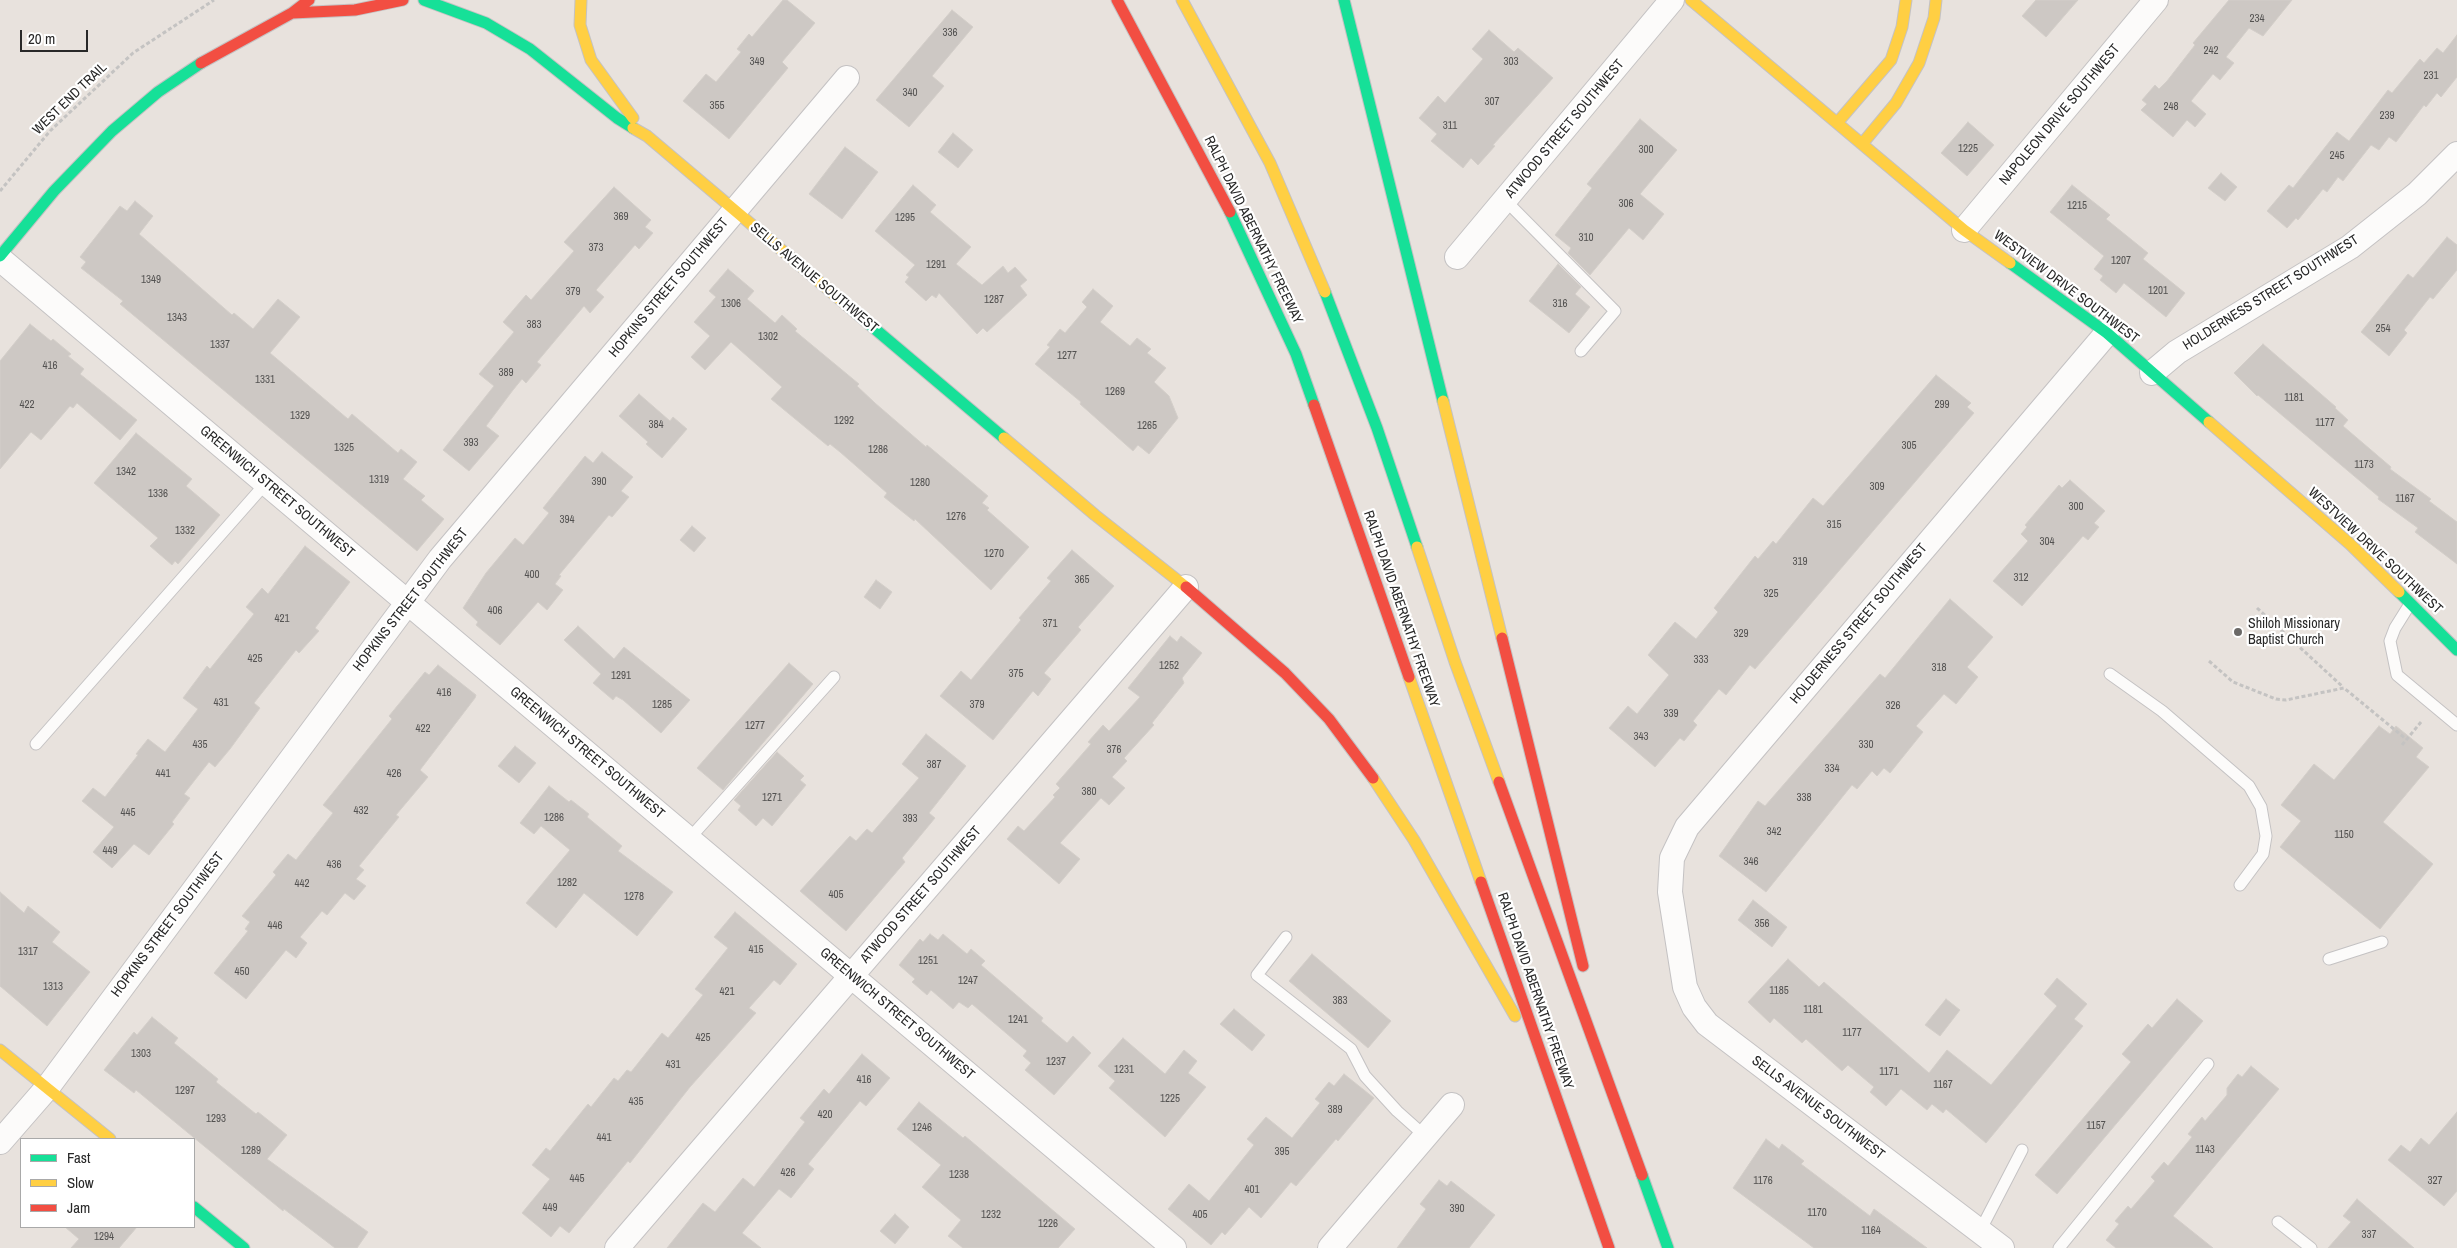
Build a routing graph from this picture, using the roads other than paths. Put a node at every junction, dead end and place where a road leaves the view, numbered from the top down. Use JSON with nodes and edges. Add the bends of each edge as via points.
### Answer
{"nodes":[{"id":1,"x":309,"y":0,"type":"edge"},
{"id":2,"x":403,"y":0,"type":"edge"},
{"id":3,"x":424,"y":0,"type":"edge"},
{"id":4,"x":581,"y":0,"type":"edge"},
{"id":5,"x":1117,"y":0,"type":"edge"},
{"id":6,"x":1182,"y":0,"type":"edge"},
{"id":7,"x":1344,"y":0,"type":"edge"},
{"id":8,"x":1354,"y":0,"type":"edge"},
{"id":9,"x":1672,"y":0,"type":"edge"},
{"id":10,"x":1691,"y":0,"type":"edge"},
{"id":11,"x":1906,"y":0,"type":"edge"},
{"id":12,"x":1936,"y":0,"type":"edge"},
{"id":13,"x":2156,"y":0,"type":"edge"},
{"id":14,"x":292,"y":13,"type":"junction"},
{"id":15,"x":1348,"y":16,"type":"junction"},
{"id":16,"x":847,"y":78,"type":"dead end"},
{"id":17,"x":1837,"y":123,"type":"junction"},
{"id":18,"x":646,"y":136,"type":"junction"},
{"id":19,"x":1862,"y":144,"type":"junction"},
{"id":20,"x":2457,"y":154,"type":"edge"},
{"id":21,"x":1505,"y":200,"type":"junction"},
{"id":22,"x":735,"y":211,"type":"junction"},
{"id":23,"x":1964,"y":230,"type":"junction"},
{"id":24,"x":0,"y":257,"type":"edge"},
{"id":25,"x":1457,"y":257,"type":"dead end"},
{"id":26,"x":2107,"y":333,"type":"junction"},
{"id":27,"x":1581,"y":352,"type":"dead end"},
{"id":28,"x":2152,"y":372,"type":"junction"},
{"id":29,"x":266,"y":483,"type":"junction"},
{"id":30,"x":1186,"y":587,"type":"junction"},
{"id":31,"x":408,"y":602,"type":"junction"},
{"id":32,"x":2410,"y":604,"type":"junction"},
{"id":33,"x":2457,"y":650,"type":"edge"},
{"id":34,"x":2110,"y":674,"type":"dead end"},
{"id":35,"x":834,"y":677,"type":"dead end"},
{"id":36,"x":2457,"y":725,"type":"edge"},
{"id":37,"x":36,"y":744,"type":"dead end"},
{"id":38,"x":688,"y":839,"type":"junction"},
{"id":39,"x":2240,"y":885,"type":"dead end"},
{"id":40,"x":1286,"y":937,"type":"dead end"},
{"id":41,"x":1677,"y":939,"type":"joint"},
{"id":42,"x":2382,"y":942,"type":"dead end"},
{"id":43,"x":2328,"y":959,"type":"dead end"},
{"id":44,"x":851,"y":976,"type":"junction"},
{"id":45,"x":1586,"y":980,"type":"dead end"},
{"id":46,"x":1591,"y":1000,"type":"dead end"},
{"id":47,"x":0,"y":1050,"type":"edge"},
{"id":48,"x":2208,"y":1064,"type":"dead end"},
{"id":49,"x":1550,"y":1078,"type":"junction"},
{"id":50,"x":47,"y":1088,"type":"junction"},
{"id":51,"x":1614,"y":1096,"type":"junction"},
{"id":52,"x":1452,"y":1105,"type":"dead end"},
{"id":53,"x":1425,"y":1136,"type":"junction"},
{"id":54,"x":109,"y":1138,"type":"edge"},
{"id":55,"x":0,"y":1142,"type":"edge"},
{"id":56,"x":2022,"y":1150,"type":"dead end"},
{"id":57,"x":195,"y":1208,"type":"edge"},
{"id":58,"x":2278,"y":1222,"type":"dead end"},
{"id":59,"x":1980,"y":1231,"type":"junction"},
{"id":60,"x":244,"y":1248,"type":"edge"},
{"id":61,"x":617,"y":1248,"type":"edge"},
{"id":62,"x":1174,"y":1248,"type":"edge"},
{"id":63,"x":1330,"y":1248,"type":"edge"},
{"id":64,"x":1609,"y":1248,"type":"edge"},
{"id":65,"x":1668,"y":1248,"type":"edge"},
{"id":66,"x":2002,"y":1248,"type":"edge"},
{"id":67,"x":2059,"y":1248,"type":"edge"},
{"id":68,"x":2311,"y":1248,"type":"edge"}],
"edges":[{"from":1,"to":14,"type":"main road"},
{"from":2,"to":14,"type":"main road","via":[[355,10]]},
{"from":3,"to":18,"type":"main road","name":"SELLS AVENUE SOUTHWEST","via":[[486,22],[530,49],[617,118]]},
{"from":4,"to":18,"type":"main road","via":[[580,25],[591,60]]},
{"from":5,"to":49,"type":"main road","name":"RALPH DAVID ABERNATHY FREEWAY","via":[[1233,217],[1296,354]]},
{"from":6,"to":51,"type":"main road","via":[[1270,163],[1315,266],[1377,428],[1454,662]]},
{"from":7,"to":15,"type":"main road"},
{"from":8,"to":15,"type":"main road"},
{"from":9,"to":21,"type":"street","name":"ATWOOD STREET SOUTHWEST"},
{"from":10,"to":17,"type":"main road","name":"WESTVIEW DRIVE SOUTHWEST"},
{"from":11,"to":17,"type":"main road","via":[[1902,28],[1890,60]]},
{"from":12,"to":19,"type":"main road","via":[[1934,18],[1919,63],[1896,102]]},
{"from":13,"to":23,"type":"street","name":"NAPOLEON DRIVE SOUTHWEST"},
{"from":14,"to":24,"type":"main road","via":[[197,65],[112,130],[54,191]]},
{"from":15,"to":45,"type":"main road"},
{"from":16,"to":22,"type":"street","name":"HOPKINS STREET SOUTHWEST"},
{"from":17,"to":19,"type":"main road","name":"WESTVIEW DRIVE SOUTHWEST"},
{"from":18,"to":22,"type":"main road","name":"SELLS AVENUE SOUTHWEST"},
{"from":19,"to":23,"type":"main road","name":"WESTVIEW DRIVE SOUTHWEST"},
{"from":20,"to":28,"type":"street","name":"HOLDERNESS STREET SOUTHWEST","via":[[2417,194],[2350,247],[2177,352]]},
{"from":21,"to":25,"type":"street","name":"ATWOOD STREET SOUTHWEST"},
{"from":21,"to":27,"type":"lane","via":[[1615,311]]},
{"from":22,"to":30,"type":"main road","name":"SELLS AVENUE SOUTHWEST","via":[[1095,515]]},
{"from":22,"to":31,"type":"street","name":"HOPKINS STREET SOUTHWEST","via":[[440,559]]},
{"from":23,"to":26,"type":"main road","name":"WESTVIEW DRIVE SOUTHWEST"},
{"from":24,"to":29,"type":"street","name":"GREENWICH STREET SOUTHWEST"},
{"from":26,"to":28,"type":"main road","name":"WESTVIEW DRIVE SOUTHWEST"},
{"from":26,"to":41,"type":"street","name":"HOLDERNESS STREET SOUTHWEST","via":[[1687,827],[1672,858],[1670,892]]},
{"from":28,"to":32,"type":"main road","name":"WESTVIEW DRIVE SOUTHWEST","via":[[2350,544]]},
{"from":29,"to":31,"type":"street","name":"GREENWICH STREET SOUTHWEST"},
{"from":29,"to":37,"type":"lane"},
{"from":30,"to":44,"type":"street","name":"ATWOOD STREET SOUTHWEST"},
{"from":30,"to":49,"type":"main road","name":"SELLS AVENUE SOUTHWEST","via":[[1286,673],[1367,769],[1414,840]]},
{"from":31,"to":38,"type":"street","name":"GREENWICH STREET SOUTHWEST"},
{"from":31,"to":50,"type":"street","name":"HOPKINS STREET SOUTHWEST"},
{"from":32,"to":33,"type":"main road","name":"WESTVIEW DRIVE SOUTHWEST"},
{"from":32,"to":36,"type":"lane","via":[[2390,642],[2397,675]]},
{"from":34,"to":39,"type":"lane","via":[[2162,711],[2249,786],[2261,807],[2266,836],[2263,854]]},
{"from":35,"to":38,"type":"lane"},
{"from":38,"to":44,"type":"street","name":"GREENWICH STREET SOUTHWEST"},
{"from":40,"to":53,"type":"lane","via":[[1257,976],[1351,1050],[1365,1076]]},
{"from":41,"to":59,"type":"street","name":"SELLS AVENUE SOUTHWEST","via":[[1685,987],[1694,1008],[1707,1024]]},
{"from":42,"to":43,"type":"lane"},
{"from":44,"to":61,"type":"street","name":"ATWOOD STREET SOUTHWEST"},
{"from":44,"to":62,"type":"street","name":"GREENWICH STREET SOUTHWEST"},
{"from":46,"to":51,"type":"main road"},
{"from":47,"to":50,"type":"main road"},
{"from":48,"to":67,"type":"lane"},
{"from":49,"to":64,"type":"main road","name":"RALPH DAVID ABERNATHY FREEWAY"},
{"from":50,"to":54,"type":"main road"},
{"from":50,"to":55,"type":"street","name":"HOPKINS STREET SOUTHWEST"},
{"from":51,"to":65,"type":"main road"},
{"from":52,"to":53,"type":"street"},
{"from":53,"to":63,"type":"street"},
{"from":56,"to":59,"type":"lane"},
{"from":57,"to":60,"type":"main road"},
{"from":58,"to":68,"type":"lane"},
{"from":59,"to":66,"type":"street","name":"SELLS AVENUE SOUTHWEST"}]}
